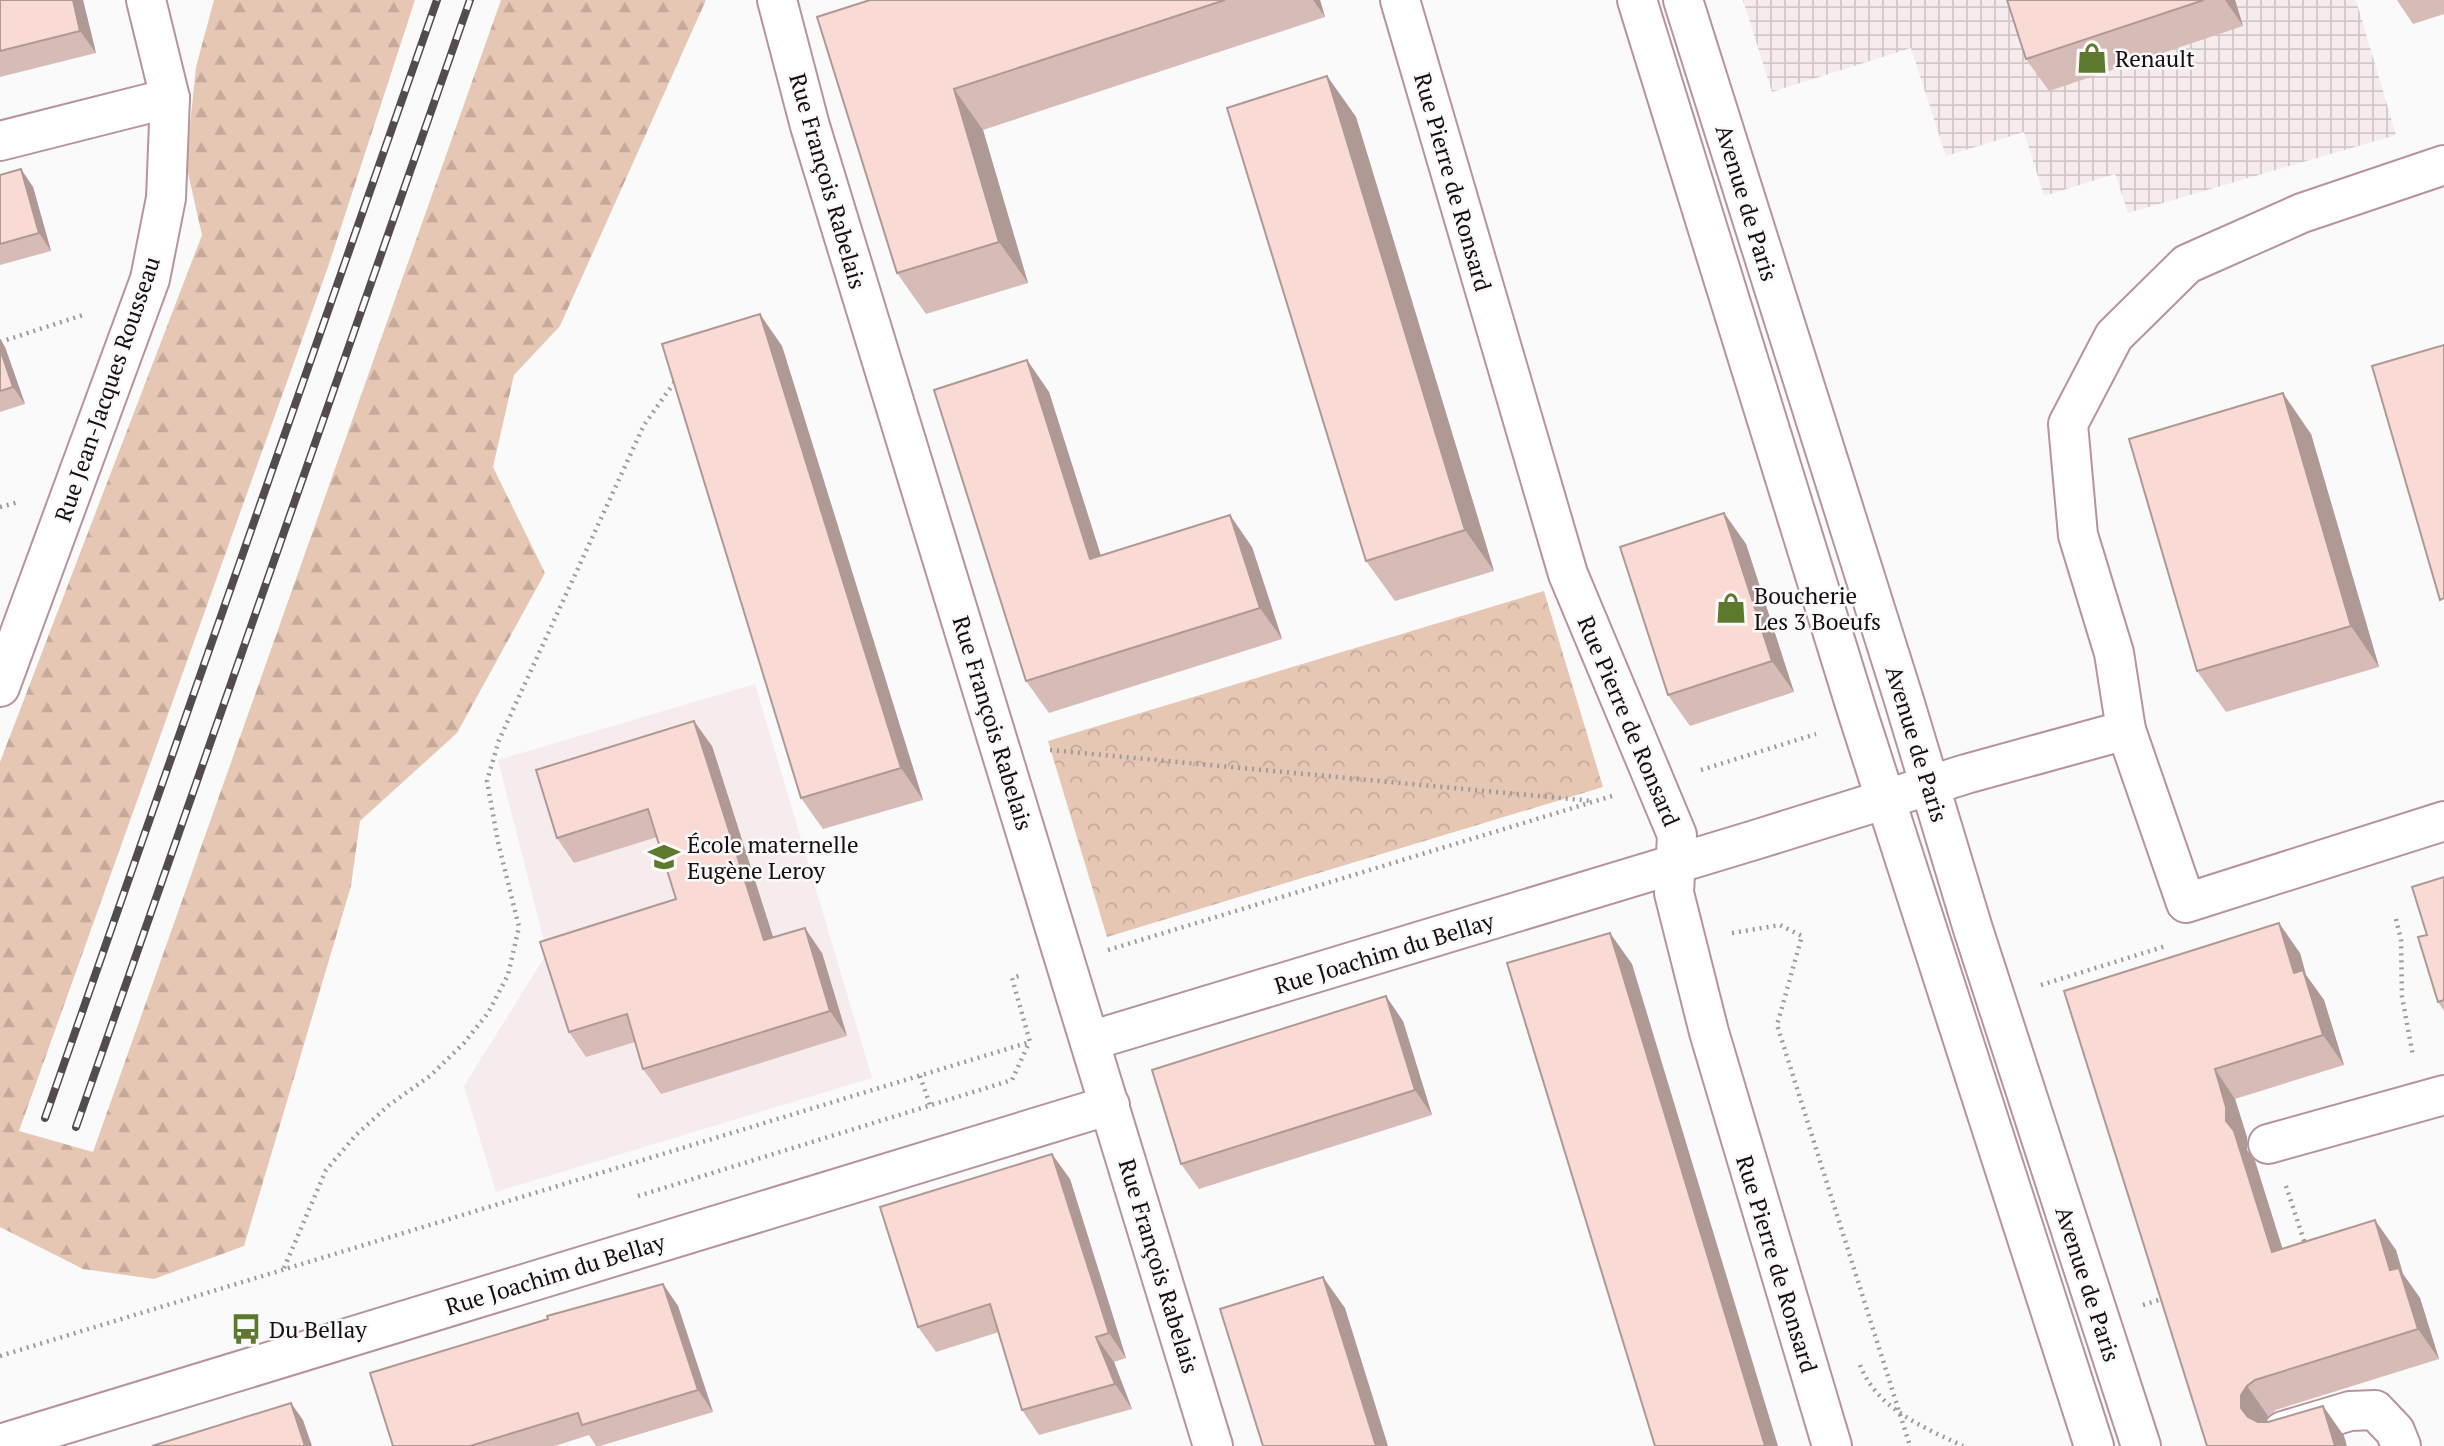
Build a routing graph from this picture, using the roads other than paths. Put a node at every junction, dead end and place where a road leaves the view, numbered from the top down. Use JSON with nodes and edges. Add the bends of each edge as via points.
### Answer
{"nodes":[{"id":1,"x":146,"y":0,"type":"edge"},
{"id":2,"x":777,"y":0,"type":"edge"},
{"id":3,"x":1399,"y":0,"type":"edge"},
{"id":4,"x":1636,"y":0,"type":"edge"},
{"id":5,"x":1684,"y":0,"type":"edge"},
{"id":6,"x":170,"y":98,"type":"junction"},
{"id":7,"x":0,"y":141,"type":"edge"},
{"id":8,"x":2444,"y":165,"type":"edge"},
{"id":9,"x":0,"y":687,"type":"edge"},
{"id":10,"x":2126,"y":730,"type":"junction"},
{"id":11,"x":1930,"y":786,"type":"junction"},
{"id":12,"x":1886,"y":800,"type":"junction"},
{"id":13,"x":2444,"y":821,"type":"edge"},
{"id":14,"x":1677,"y":864,"type":"junction"},
{"id":15,"x":1090,"y":1041,"type":"junction"},
{"id":16,"x":2435,"y":1098,"type":"edge"},
{"id":17,"x":1111,"y":1105,"type":"junction"},
{"id":18,"x":2270,"y":1143,"type":"road end"},
{"id":19,"x":2283,"y":1431,"type":"edge"},
{"id":20,"x":0,"y":1444,"type":"edge"},
{"id":21,"x":1213,"y":1446,"type":"edge"},
{"id":22,"x":1832,"y":1446,"type":"edge"},
{"id":23,"x":2094,"y":1446,"type":"edge"},
{"id":24,"x":2141,"y":1446,"type":"edge"},
{"id":25,"x":2401,"y":1446,"type":"edge"}],
"edges":[{"from":1,"to":6,"type":"street","name":"Rue Jean-Jacques Rousseau"},
{"from":2,"to":15,"type":"street","name":"Rue François Rabelais","via":[[810,126]]},
{"from":3,"to":14,"type":"street","name":"Rue Pierre de Ronsard","via":[[1568,574],[1677,835]]},
{"from":4,"to":12,"type":"street","name":"Avenue de Paris"},
{"from":5,"to":11,"type":"street","name":"Avenue de Paris"},
{"from":6,"to":7,"type":"street"},
{"from":6,"to":9,"type":"street","name":"Rue Jean-Jacques Rousseau","via":[[166,198],[150,279]]},
{"from":8,"to":10,"type":"street","via":[[2302,213],[2187,264],[2115,336],[2068,424],[2078,535],[2114,653]]},
{"from":10,"to":11,"type":"street","name":"Rue Joachim du Bellay"},
{"from":10,"to":13,"type":"street","via":[[2186,903]]},
{"from":11,"to":12,"type":"street","name":"Rue Joachim du Bellay"},
{"from":11,"to":24,"type":"street","name":"Avenue de Paris"},
{"from":12,"to":14,"type":"street","name":"Rue Joachim du Bellay"},
{"from":12,"to":23,"type":"street","name":"Avenue de Paris"},
{"from":14,"to":15,"type":"street","name":"Rue Joachim du Bellay"},
{"from":14,"to":22,"type":"street","name":"Rue Pierre de Ronsard","via":[[1674,893],[1709,1032]]},
{"from":15,"to":17,"type":"street","name":"Rue François Rabelais"},
{"from":16,"to":18,"type":"street"},
{"from":17,"to":20,"type":"street","name":"Rue Joachim du Bellay"},
{"from":17,"to":21,"type":"street","name":"Rue François Rabelais"},
{"from":19,"to":25,"type":"street","via":[[2350,1411],[2375,1410],[2395,1431]]}]}
